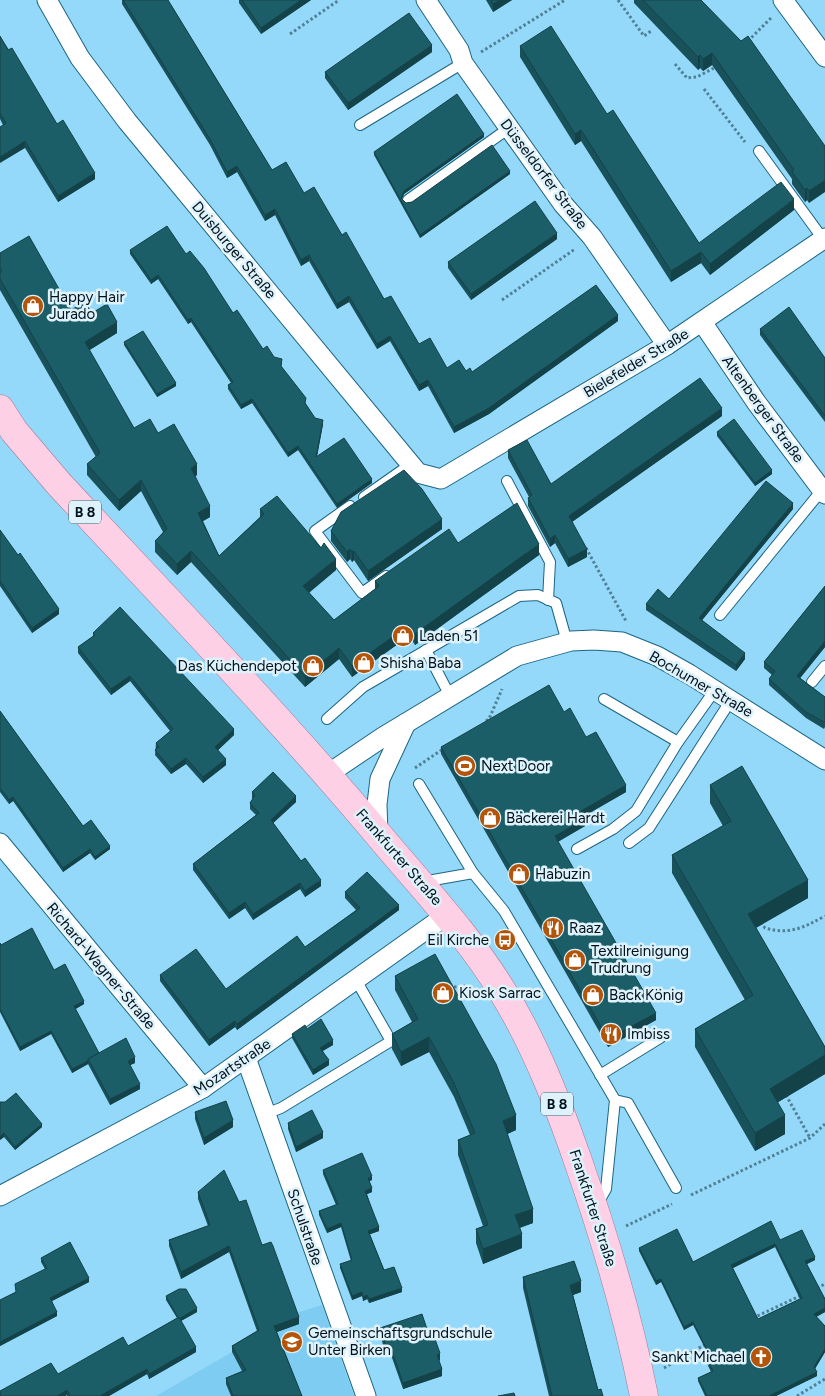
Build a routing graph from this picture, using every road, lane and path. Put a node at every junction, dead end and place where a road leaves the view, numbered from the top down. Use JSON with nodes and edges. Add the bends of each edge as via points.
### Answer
{"nodes":[{"id":1,"x":47,"y":0,"type":"edge"},
{"id":2,"x":339,"y":0,"type":"edge"},
{"id":3,"x":426,"y":0,"type":"edge"},
{"id":4,"x":565,"y":0,"type":"edge"},
{"id":5,"x":618,"y":0,"type":"edge"},
{"id":6,"x":783,"y":0,"type":"edge"},
{"id":7,"x":773,"y":17,"type":"dead end"},
{"id":8,"x":651,"y":30,"type":"edge"},
{"id":9,"x":290,"y":34,"type":"dead end"},
{"id":10,"x":744,"y":45,"type":"edge"},
{"id":11,"x":825,"y":57,"type":"edge"},
{"id":12,"x":463,"y":63,"type":"junction"},
{"id":13,"x":675,"y":64,"type":"dead end"},
{"id":14,"x":714,"y":68,"type":"edge"},
{"id":15,"x":704,"y":88,"type":"dead end"},
{"id":16,"x":360,"y":125,"type":"dead end"},
{"id":17,"x":509,"y":128,"type":"junction"},
{"id":18,"x":759,"y":151,"type":"joint"},
{"id":19,"x":408,"y":200,"type":"dead end"},
{"id":20,"x":592,"y":237,"type":"junction"},
{"id":21,"x":824,"y":238,"type":"edge"},
{"id":22,"x":502,"y":300,"type":"dead end"},
{"id":23,"x":702,"y":322,"type":"junction"},
{"id":24,"x":667,"y":345,"type":"junction"},
{"id":25,"x":0,"y":409,"type":"edge"},
{"id":26,"x":411,"y":464,"type":"junction"},
{"id":27,"x":441,"y":480,"type":"joint"},
{"id":28,"x":507,"y":481,"type":"dead end"},
{"id":29,"x":823,"y":492,"type":"edge"},
{"id":30,"x":582,"y":541,"type":"edge"},
{"id":31,"x":347,"y":554,"type":"edge"},
{"id":32,"x":337,"y":561,"type":"junction"},
{"id":33,"x":393,"y":571,"type":"edge"},
{"id":34,"x":548,"y":600,"type":"junction"},
{"id":35,"x":720,"y":615,"type":"dead end"},
{"id":36,"x":566,"y":642,"type":"junction"},
{"id":37,"x":622,"y":642,"type":"junction"},
{"id":38,"x":426,"y":650,"type":"junction"},
{"id":39,"x":517,"y":656,"type":"junction"},
{"id":40,"x":825,"y":666,"type":"edge"},
{"id":41,"x":812,"y":682,"type":"dead end"},
{"id":42,"x":715,"y":690,"type":"junction"},
{"id":43,"x":450,"y":696,"type":"junction"},
{"id":44,"x":604,"y":699,"type":"dead end"},
{"id":45,"x":731,"y":700,"type":"junction"},
{"id":46,"x":327,"y":719,"type":"dead end"},
{"id":47,"x":406,"y":723,"type":"junction"},
{"id":48,"x":481,"y":724,"type":"edge"},
{"id":49,"x":678,"y":742,"type":"junction"},
{"id":50,"x":450,"y":745,"type":"edge"},
{"id":51,"x":825,"y":760,"type":"edge"},
{"id":52,"x":328,"y":774,"type":"junction"},
{"id":53,"x":380,"y":779,"type":"junction"},
{"id":54,"x":419,"y":784,"type":"dead end"},
{"id":55,"x":378,"y":834,"type":"junction"},
{"id":56,"x":0,"y":843,"type":"edge"},
{"id":57,"x":630,"y":843,"type":"dead end"},
{"id":58,"x":577,"y":849,"type":"dead end"},
{"id":59,"x":473,"y":873,"type":"junction"},
{"id":60,"x":421,"y":882,"type":"junction"},
{"id":61,"x":448,"y":914,"type":"junction"},
{"id":62,"x":756,"y":915,"type":"edge"},
{"id":63,"x":825,"y":916,"type":"edge"},
{"id":64,"x":356,"y":980,"type":"junction"},
{"id":65,"x":465,"y":986,"type":"dead end"},
{"id":66,"x":454,"y":987,"type":"edge"},
{"id":67,"x":660,"y":1038,"type":"dead end"},
{"id":68,"x":246,"y":1058,"type":"junction"},
{"id":69,"x":600,"y":1075,"type":"junction"},
{"id":70,"x":202,"y":1088,"type":"junction"},
{"id":71,"x":782,"y":1088,"type":"edge"},
{"id":72,"x":615,"y":1100,"type":"junction"},
{"id":73,"x":266,"y":1114,"type":"junction"},
{"id":74,"x":825,"y":1124,"type":"edge"},
{"id":75,"x":810,"y":1138,"type":"junction"},
{"id":76,"x":676,"y":1188,"type":"dead end"},
{"id":77,"x":0,"y":1196,"type":"edge"},
{"id":78,"x":682,"y":1199,"type":"dead end"},
{"id":79,"x":674,"y":1203,"type":"dead end"},
{"id":80,"x":595,"y":1208,"type":"junction"},
{"id":81,"x":604,"y":1236,"type":"junction"},
{"id":82,"x":825,"y":1284,"type":"edge"},
{"id":83,"x":816,"y":1288,"type":"edge"},
{"id":84,"x":808,"y":1292,"type":"edge"},
{"id":85,"x":747,"y":1321,"type":"edge"},
{"id":86,"x":712,"y":1340,"type":"edge"},
{"id":87,"x":825,"y":1380,"type":"edge"},
{"id":88,"x":643,"y":1388,"type":"edge"},
{"id":89,"x":366,"y":1396,"type":"edge"},
{"id":90,"x":797,"y":1396,"type":"edge"}],
"edges":[{"from":1,"to":26,"type":"street","name":"Duisburger Straße","via":[[80,58],[127,121]]},
{"from":2,"to":9,"type":"path"},
{"from":3,"to":12,"type":"street","name":"Düsseldorfer Straße","via":[[459,50]]},
{"from":4,"to":12,"type":"path"},
{"from":5,"to":8,"type":"path","via":[[644,36]]},
{"from":6,"to":11,"type":"street"},
{"from":7,"to":10,"type":"path"},
{"from":12,"to":16,"type":"lane"},
{"from":12,"to":17,"type":"street","name":"Düsseldorfer Straße"},
{"from":13,"to":14,"type":"path","via":[[687,78],[697,77]]},
{"from":15,"to":18,"type":"path","via":[[750,149]]},
{"from":17,"to":19,"type":"lane"},
{"from":17,"to":20,"type":"street","name":"Düsseldorfer Straße","via":[[563,204]]},
{"from":18,"to":21,"type":"lane"},
{"from":20,"to":22,"type":"path"},
{"from":20,"to":24,"type":"street","name":"Düsseldorfer Straße"},
{"from":21,"to":23,"type":"street","name":"Bielefelder Straße"},
{"from":23,"to":24,"type":"street","name":"Bielefelder Straße"},
{"from":23,"to":29,"type":"street","name":"Altenberger Straße"},
{"from":24,"to":27,"type":"street","name":"Bielefelder Straße"},
{"from":25,"to":52,"type":"main road","name":"Frankfurter Straße","number":"B 8","via":[[14,431],[59,484]]},
{"from":26,"to":27,"type":"street","name":"Duisburger Straße","via":[[418,473]]},
{"from":26,"to":32,"type":"lane","via":[[314,531]]},
{"from":28,"to":34,"type":"lane","via":[[550,562]]},
{"from":29,"to":35,"type":"lane"},
{"from":30,"to":37,"type":"path","via":[[628,625]]},
{"from":31,"to":32,"type":"lane"},
{"from":32,"to":33,"type":"lane","via":[[362,593]]},
{"from":34,"to":36,"type":"lane","via":[[556,603]]},
{"from":34,"to":38,"type":"lane","via":[[538,595],[519,596]]},
{"from":36,"to":37,"type":"street","name":"Bochumer Straße"},
{"from":36,"to":39,"type":"street","name":"Bochumer Straße"},
{"from":37,"to":42,"type":"street","name":"Bochumer Straße","via":[[657,656]]},
{"from":38,"to":43,"type":"lane"},
{"from":38,"to":46,"type":"lane","via":[[363,688]]},
{"from":39,"to":43,"type":"street","name":"Bochumer Straße"},
{"from":39,"to":48,"type":"path","via":[[489,719]]},
{"from":40,"to":41,"type":"lane"},
{"from":42,"to":45,"type":"street","name":"Bochumer Straße"},
{"from":42,"to":49,"type":"lane"},
{"from":43,"to":47,"type":"street","name":"Bochumer Straße"},
{"from":44,"to":49,"type":"lane"},
{"from":45,"to":51,"type":"street","name":"Bochumer Straße"},
{"from":45,"to":57,"type":"lane","via":[[649,828]]},
{"from":47,"to":52,"type":"street","name":"Bochumer Straße"},
{"from":47,"to":53,"type":"street"},
{"from":49,"to":58,"type":"lane","via":[[636,811],[613,829]]},
{"from":50,"to":53,"type":"path","via":[[394,782]]},
{"from":52,"to":55,"type":"main road","name":"Frankfurter Straße","number":"B 8"},
{"from":53,"to":55,"type":"street"},
{"from":54,"to":59,"type":"lane"},
{"from":55,"to":60,"type":"main road","name":"Frankfurter Straße","number":"B 8"},
{"from":56,"to":70,"type":"street","name":"Richard-Wagner-Straße"},
{"from":59,"to":60,"type":"lane"},
{"from":59,"to":69,"type":"lane","via":[[504,911]]},
{"from":60,"to":61,"type":"main road","name":"Frankfurter Straße","number":"B 8"},
{"from":61,"to":64,"type":"street","name":"Mozartstraße"},
{"from":61,"to":80,"type":"main road","name":"Frankfurter Straße","number":"B 8","via":[[505,995],[533,1048],[548,1079]]},
{"from":62,"to":63,"type":"path","via":[[765,928],[782,933]]},
{"from":64,"to":68,"type":"street","name":"Mozartstraße"},
{"from":64,"to":73,"type":"lane","via":[[391,1041]]},
{"from":65,"to":66,"type":"path"},
{"from":67,"to":69,"type":"lane"},
{"from":68,"to":70,"type":"street","name":"Mozartstraße"},
{"from":68,"to":73,"type":"street","name":"Schulstraße"},
{"from":69,"to":72,"type":"lane"},
{"from":70,"to":77,"type":"street","name":"Mozartstraße"},
{"from":71,"to":75,"type":"path"},
{"from":72,"to":76,"type":"lane","via":[[628,1103]]},
{"from":72,"to":80,"type":"lane","via":[[606,1189]]},
{"from":73,"to":89,"type":"street","name":"Schulstraße"},
{"from":74,"to":75,"type":"path"},
{"from":75,"to":78,"type":"path"},
{"from":79,"to":81,"type":"path"},
{"from":80,"to":81,"type":"main road","name":"Frankfurter Straße","number":"B 8"},
{"from":81,"to":88,"type":"main road","name":"Frankfurter Straße","number":"B 8"},
{"from":82,"to":83,"type":"path"},
{"from":84,"to":85,"type":"path"},
{"from":86,"to":88,"type":"path"},
{"from":87,"to":90,"type":"path"}]}
